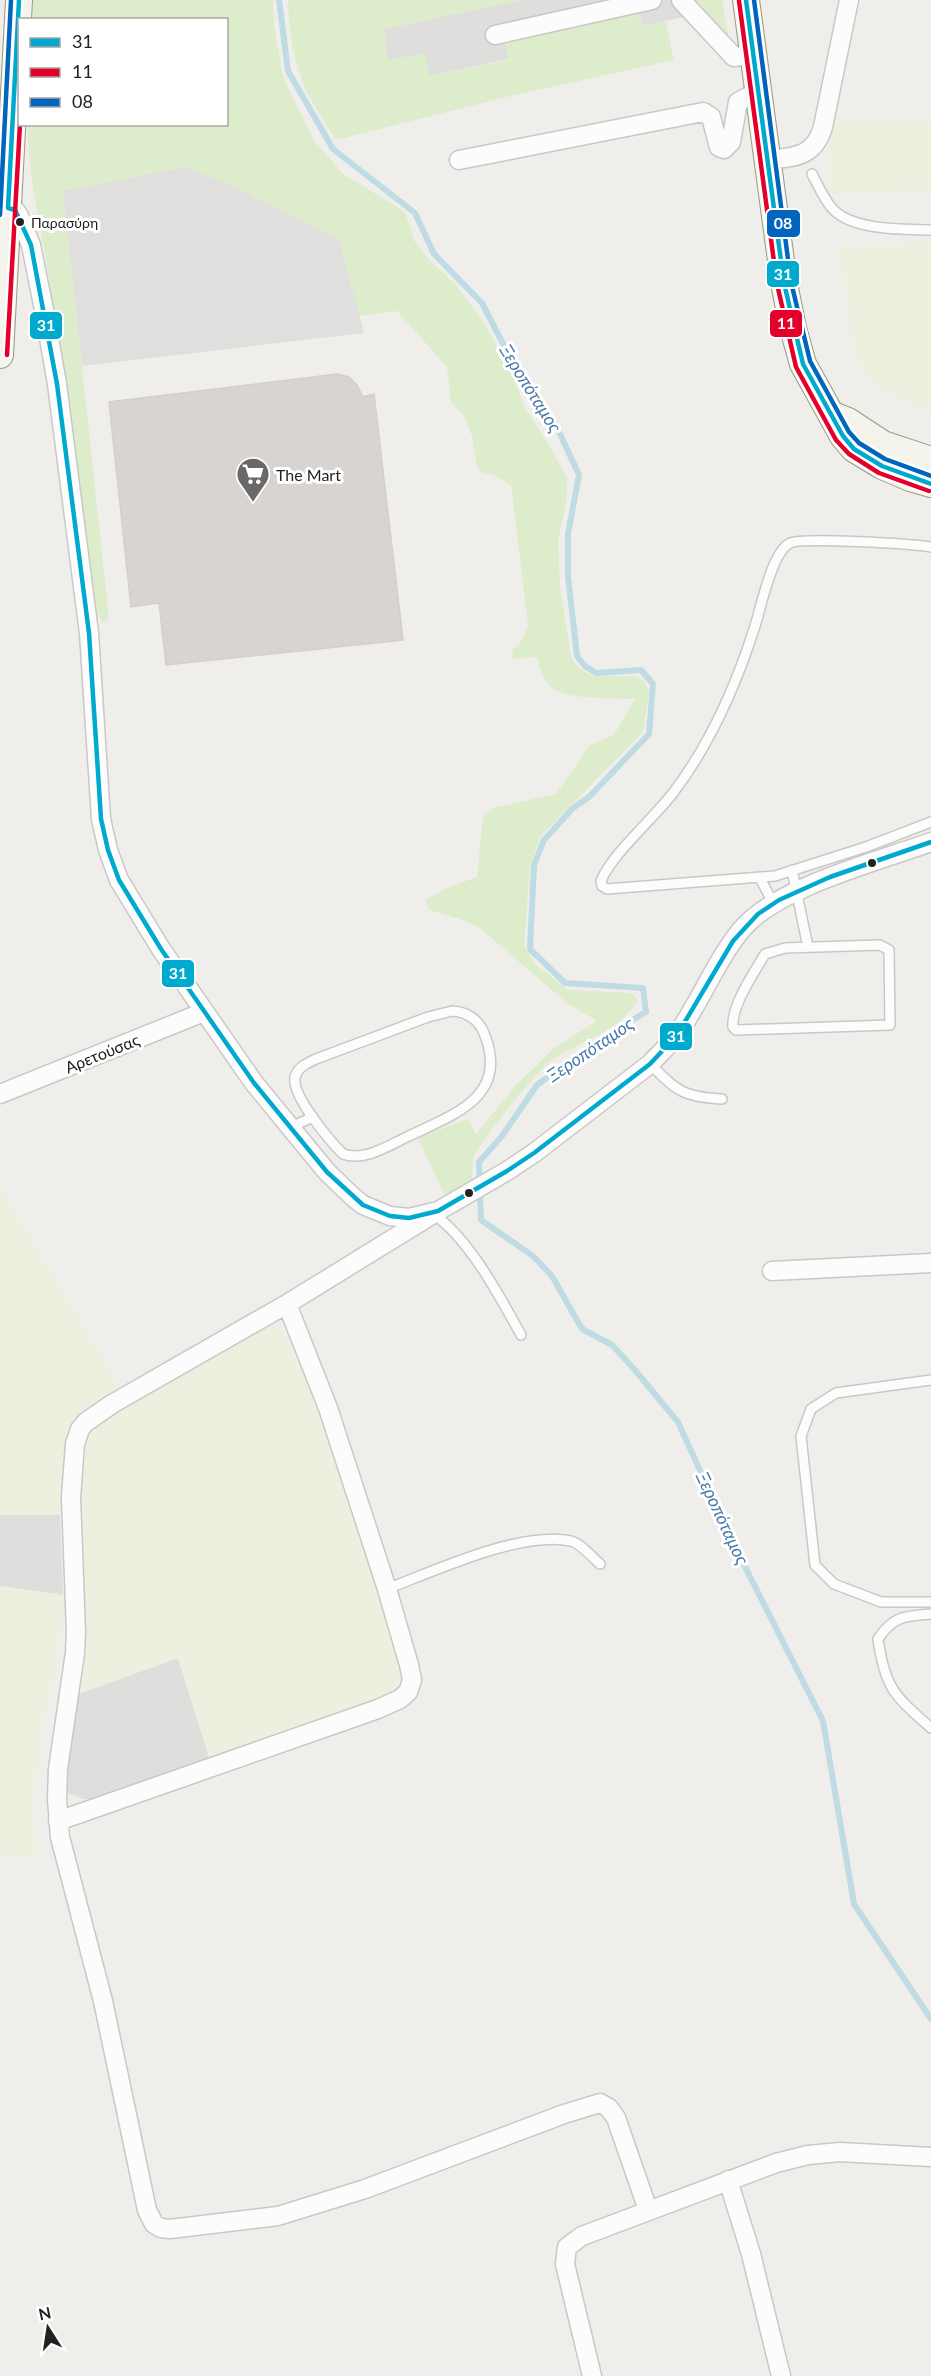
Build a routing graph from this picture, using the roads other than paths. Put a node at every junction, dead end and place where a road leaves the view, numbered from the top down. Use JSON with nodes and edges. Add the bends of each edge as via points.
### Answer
{"nodes":[{"id":1,"x":19,"y":0,"type":"edge"},
{"id":2,"x":652,"y":0,"type":"edge"},
{"id":3,"x":681,"y":0,"type":"edge"},
{"id":4,"x":746,"y":0,"type":"edge"},
{"id":5,"x":849,"y":0,"type":"edge"},
{"id":6,"x":495,"y":35,"type":"dead end"},
{"id":7,"x":754,"y":55,"type":"junction"},
{"id":8,"x":7,"y":80,"type":"edge"},
{"id":9,"x":759,"y":91,"type":"junction"},
{"id":10,"x":459,"y":160,"type":"dead end"},
{"id":11,"x":768,"y":160,"type":"junction"},
{"id":12,"x":812,"y":174,"type":"dead end"},
{"id":13,"x":8,"y":208,"type":"junction"},
{"id":14,"x":931,"y":230,"type":"edge"},
{"id":15,"x":0,"y":355,"type":"edge"},
{"id":16,"x":833,"y":414,"type":"junction"},
{"id":17,"x":931,"y":460,"type":"edge"},
{"id":18,"x":931,"y":484,"type":"edge"},
{"id":19,"x":931,"y":547,"type":"edge"},
{"id":20,"x":931,"y":822,"type":"edge"},
{"id":21,"x":931,"y":842,"type":"edge"},
{"id":22,"x":792,"y":870,"type":"junction"},
{"id":23,"x":760,"y":878,"type":"junction"},
{"id":24,"x":798,"y":890,"type":"junction"},
{"id":25,"x":773,"y":903,"type":"junction"},
{"id":26,"x":808,"y":947,"type":"junction"},
{"id":27,"x":204,"y":1012,"type":"junction"},
{"id":28,"x":650,"y":1064,"type":"junction"},
{"id":29,"x":0,"y":1094,"type":"edge"},
{"id":30,"x":722,"y":1099,"type":"dead end"},
{"id":31,"x":314,"y":1117,"type":"junction"},
{"id":32,"x":287,"y":1129,"type":"junction"},
{"id":33,"x":436,"y":1213,"type":"junction"},
{"id":34,"x":931,"y":1263,"type":"edge"},
{"id":35,"x":772,"y":1271,"type":"dead end"},
{"id":36,"x":287,"y":1304,"type":"junction"},
{"id":37,"x":521,"y":1335,"type":"dead end"},
{"id":38,"x":931,"y":1380,"type":"edge"},
{"id":39,"x":600,"y":1564,"type":"dead end"},
{"id":40,"x":387,"y":1589,"type":"junction"},
{"id":41,"x":931,"y":1602,"type":"edge"},
{"id":42,"x":931,"y":1614,"type":"edge"},
{"id":43,"x":931,"y":1728,"type":"edge"},
{"id":44,"x":58,"y":1821,"type":"junction"},
{"id":45,"x":931,"y":2157,"type":"edge"},
{"id":46,"x":728,"y":2180,"type":"junction"},
{"id":47,"x":648,"y":2210,"type":"junction"},
{"id":48,"x":592,"y":2376,"type":"edge"},
{"id":49,"x":781,"y":2376,"type":"edge"}],
"edges":[{"from":1,"to":8,"type":"main road"},
{"from":2,"to":6,"type":"street"},
{"from":3,"to":7,"type":"street","via":[[734,57]]},
{"from":4,"to":7,"type":"main road"},
{"from":5,"to":11,"type":"street","via":[[817,142],[800,155]]},
{"from":7,"to":9,"type":"main road"},
{"from":8,"to":13,"type":"main road"},
{"from":9,"to":10,"type":"street","via":[[738,102],[731,142],[724,148],[718,143],[711,117],[703,112]]},
{"from":9,"to":11,"type":"main road"},
{"from":11,"to":16,"type":"main road","via":[[774,221],[793,328],[807,373]]},
{"from":12,"to":14,"type":"lane","via":[[832,208],[846,218],[875,226]]},
{"from":13,"to":15,"type":"main road"},
{"from":13,"to":27,"type":"street","via":[[19,216],[31,245],[57,384],[89,633],[101,819],[108,850],[135,907]]},
{"from":16,"to":17,"type":"main road","via":[[883,444]]},
{"from":16,"to":18,"type":"main road","via":[[854,449],[895,472]]},
{"from":19,"to":23,"type":"lane","via":[[811,540],[785,547],[778,556],[739,672],[708,742],[674,792],[601,881],[607,889]]},
{"from":20,"to":22,"type":"lane"},
{"from":21,"to":24,"type":"street"},
{"from":22,"to":23,"type":"lane"},
{"from":22,"to":24,"type":"lane"},
{"from":23,"to":25,"type":"lane"},
{"from":24,"to":25,"type":"street"},
{"from":24,"to":26,"type":"lane"},
{"from":25,"to":28,"type":"street","via":[[741,930],[680,1031]]},
{"from":26,"to":26,"type":"lane","via":[[880,945],[889,951],[890,1026],[736,1030],[732,1021],[765,954],[776,949]]},
{"from":27,"to":29,"type":"street","name":"Αρετούσας"},
{"from":27,"to":32,"type":"street"},
{"from":28,"to":30,"type":"lane","via":[[673,1087],[696,1098]]},
{"from":28,"to":33,"type":"street","via":[[534,1154]]},
{"from":31,"to":31,"type":"lane","via":[[295,1086],[296,1075],[306,1064],[442,1013],[460,1011],[478,1022],[488,1043],[491,1071],[472,1103],[454,1115],[358,1156],[343,1154]]},
{"from":31,"to":32,"type":"lane"},
{"from":32,"to":33,"type":"street","via":[[363,1205],[400,1218]]},
{"from":33,"to":36,"type":"street"},
{"from":33,"to":37,"type":"lane","via":[[490,1279]]},
{"from":34,"to":35,"type":"street"},
{"from":36,"to":40,"type":"street","via":[[328,1408]]},
{"from":36,"to":44,"type":"street","via":[[112,1404],[86,1422],[77,1437],[71,1497],[75,1653],[58,1768]]},
{"from":38,"to":41,"type":"lane","via":[[836,1393],[811,1409],[801,1436],[815,1565],[834,1584],[881,1602]]},
{"from":39,"to":40,"type":"lane","via":[[573,1541],[543,1539],[505,1547]]},
{"from":40,"to":44,"type":"street","via":[[412,1680],[408,1692],[400,1699]]},
{"from":42,"to":43,"type":"lane","via":[[907,1616],[887,1625],[878,1639],[882,1670],[897,1698]]},
{"from":44,"to":47,"type":"street","via":[[103,2001],[147,2210],[160,2228],[278,2216],[300,2210],[600,2103],[616,2118]]},
{"from":45,"to":46,"type":"street","via":[[857,2152],[817,2154]]},
{"from":46,"to":47,"type":"street"},
{"from":46,"to":49,"type":"street"},
{"from":47,"to":48,"type":"street","via":[[582,2236],[565,2252],[567,2276]]}]}
